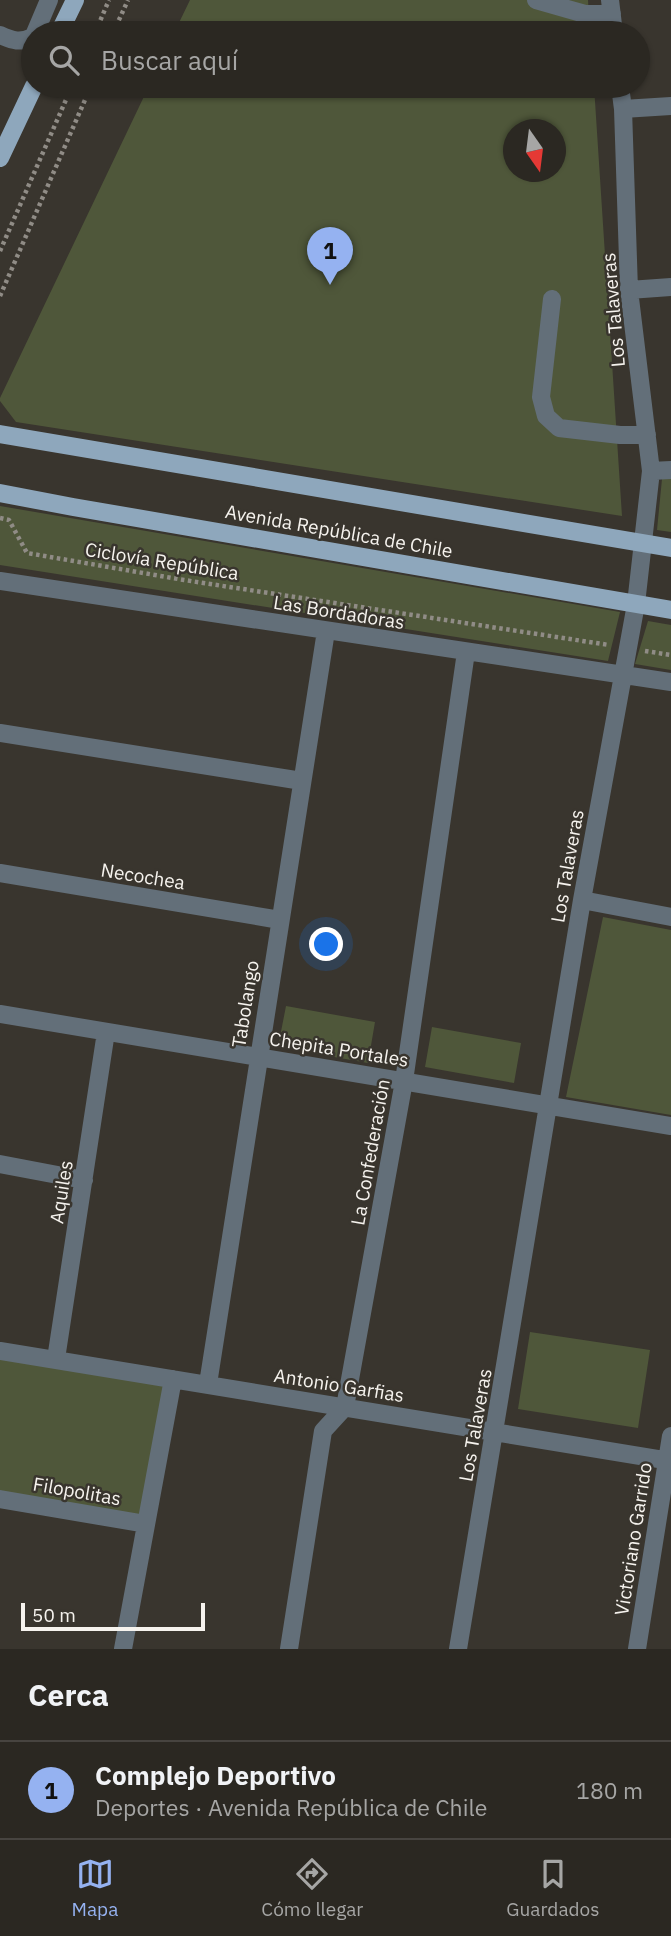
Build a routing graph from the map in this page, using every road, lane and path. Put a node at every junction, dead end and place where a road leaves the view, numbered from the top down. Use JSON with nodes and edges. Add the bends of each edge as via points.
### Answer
{"nodes":[{"id":1,"x":49,"y":0,"type":"edge"},
{"id":2,"x":75,"y":0,"type":"edge"},
{"id":3,"x":109,"y":0,"type":"edge"},
{"id":4,"x":128,"y":0,"type":"edge"},
{"id":5,"x":536,"y":0,"type":"edge"},
{"id":6,"x":571,"y":5,"type":"edge"},
{"id":7,"x":611,"y":7,"type":"edge"},
{"id":8,"x":40,"y":21,"type":"edge"},
{"id":9,"x":65,"y":21,"type":"edge"},
{"id":10,"x":100,"y":21,"type":"edge"},
{"id":11,"x":118,"y":21,"type":"edge"},
{"id":12,"x":0,"y":35,"type":"edge"},
{"id":13,"x":21,"y":42,"type":"edge"},
{"id":14,"x":28,"y":98,"type":"edge"},
{"id":15,"x":67,"y":98,"type":"edge"},
{"id":16,"x":86,"y":98,"type":"edge"},
{"id":17,"x":622,"y":98,"type":"edge"},
{"id":18,"x":671,"y":106,"type":"edge"},
{"id":19,"x":623,"y":109,"type":"junction"},
{"id":20,"x":0,"y":158,"type":"edge"},
{"id":21,"x":0,"y":251,"type":"edge"},
{"id":22,"x":671,"y":287,"type":"edge"},
{"id":23,"x":629,"y":290,"type":"junction"},
{"id":24,"x":0,"y":296,"type":"edge"},
{"id":25,"x":552,"y":299,"type":"dead end"},
{"id":26,"x":0,"y":434,"type":"edge"},
{"id":27,"x":647,"y":435,"type":"junction"},
{"id":28,"x":671,"y":470,"type":"edge"},
{"id":29,"x":651,"y":471,"type":"junction"},
{"id":30,"x":0,"y":493,"type":"edge"},
{"id":31,"x":0,"y":518,"type":"edge"},
{"id":32,"x":643,"y":543,"type":"junction"},
{"id":33,"x":671,"y":548,"type":"edge"},
{"id":34,"x":0,"y":581,"type":"edge"},
{"id":35,"x":636,"y":604,"type":"junction"},
{"id":36,"x":671,"y":610,"type":"edge"},
{"id":37,"x":326,"y":631,"type":"junction"},
{"id":38,"x":627,"y":648,"type":"junction"},
{"id":39,"x":466,"y":652,"type":"junction"},
{"id":40,"x":671,"y":655,"type":"edge"},
{"id":41,"x":622,"y":674,"type":"junction"},
{"id":42,"x":671,"y":682,"type":"edge"},
{"id":43,"x":0,"y":733,"type":"edge"},
{"id":44,"x":302,"y":781,"type":"junction"},
{"id":45,"x":0,"y":873,"type":"edge"},
{"id":46,"x":582,"y":900,"type":"junction"},
{"id":47,"x":671,"y":917,"type":"edge"},
{"id":48,"x":280,"y":920,"type":"junction"},
{"id":49,"x":0,"y":1014,"type":"edge"},
{"id":50,"x":106,"y":1032,"type":"junction"},
{"id":51,"x":259,"y":1057,"type":"junction"},
{"id":52,"x":404,"y":1081,"type":"junction"},
{"id":53,"x":549,"y":1105,"type":"junction"},
{"id":54,"x":671,"y":1126,"type":"edge"},
{"id":55,"x":0,"y":1164,"type":"edge"},
{"id":56,"x":84,"y":1180,"type":"junction"},
{"id":57,"x":0,"y":1351,"type":"edge"},
{"id":58,"x":56,"y":1359,"type":"junction"},
{"id":59,"x":173,"y":1379,"type":"junction"},
{"id":60,"x":208,"y":1384,"type":"junction"},
{"id":61,"x":345,"y":1407,"type":"junction"},
{"id":62,"x":495,"y":1432,"type":"junction"},
{"id":63,"x":671,"y":1436,"type":"edge"},
{"id":64,"x":669,"y":1460,"type":"edge"},
{"id":65,"x":0,"y":1499,"type":"edge"},
{"id":66,"x":146,"y":1524,"type":"junction"},
{"id":67,"x":123,"y":1649,"type":"edge"},
{"id":68,"x":289,"y":1649,"type":"edge"},
{"id":69,"x":458,"y":1649,"type":"edge"},
{"id":70,"x":637,"y":1649,"type":"edge"}],
"edges":[{"from":1,"to":8,"type":"street"},
{"from":2,"to":9,"type":"main road"},
{"from":3,"to":10,"type":"path"},
{"from":4,"to":11,"type":"path"},
{"from":5,"to":6,"type":"street"},
{"from":6,"to":7,"type":"street","via":[[585,13]]},
{"from":12,"to":13,"type":"street"},
{"from":14,"to":20,"type":"main road"},
{"from":15,"to":21,"type":"path"},
{"from":16,"to":24,"type":"path"},
{"from":17,"to":19,"type":"street","name":"Los Talaveras"},
{"from":18,"to":19,"type":"street"},
{"from":19,"to":23,"type":"street","name":"Los Talaveras"},
{"from":22,"to":23,"type":"street"},
{"from":23,"to":27,"type":"street","name":"Los Talaveras"},
{"from":25,"to":27,"type":"street","via":[[541,397],[546,416],[559,428]]},
{"from":26,"to":32,"type":"main road","name":"Avenida República de Chile"},
{"from":27,"to":29,"type":"street","name":"Los Talaveras"},
{"from":28,"to":29,"type":"street"},
{"from":29,"to":32,"type":"street","name":"Los Talaveras"},
{"from":30,"to":35,"type":"main road","name":"Avenida República de Chile"},
{"from":31,"to":38,"type":"path","name":"Ciclovía República","via":[[9,520],[27,553]]},
{"from":32,"to":33,"type":"main road","name":"Avenida República de Chile"},
{"from":32,"to":35,"type":"street","name":"Los Talaveras"},
{"from":34,"to":37,"type":"street","name":"Las Bordadoras"},
{"from":35,"to":36,"type":"main road","name":"Avenida República de Chile"},
{"from":35,"to":38,"type":"street","name":"Los Talaveras"},
{"from":37,"to":39,"type":"street","name":"Las Bordadoras"},
{"from":37,"to":44,"type":"street","name":"Tabolango"},
{"from":38,"to":40,"type":"path","name":"Ciclovía República"},
{"from":38,"to":41,"type":"street","name":"Los Talaveras"},
{"from":39,"to":41,"type":"street","name":"Las Bordadoras"},
{"from":39,"to":52,"type":"street","name":"La Confederación"},
{"from":41,"to":42,"type":"street","name":"Las Bordadoras"},
{"from":41,"to":46,"type":"street","name":"Los Talaveras"},
{"from":43,"to":44,"type":"street"},
{"from":44,"to":48,"type":"street","name":"Tabolango"},
{"from":45,"to":48,"type":"street","name":"Necochea"},
{"from":46,"to":47,"type":"street"},
{"from":46,"to":53,"type":"street","name":"Los Talaveras"},
{"from":48,"to":51,"type":"street","name":"Tabolango"},
{"from":49,"to":50,"type":"street","name":"Chepita Portales"},
{"from":50,"to":51,"type":"street","name":"Chepita Portales"},
{"from":50,"to":56,"type":"street","name":"Aquiles"},
{"from":51,"to":52,"type":"street","name":"Chepita Portales"},
{"from":51,"to":60,"type":"street","name":"Tabolango"},
{"from":52,"to":53,"type":"street","name":"Chepita Portales"},
{"from":52,"to":61,"type":"street","name":"La Confederación"},
{"from":53,"to":54,"type":"street","name":"Chepita Portales"},
{"from":53,"to":62,"type":"street","name":"Los Talaveras"},
{"from":55,"to":56,"type":"street"},
{"from":56,"to":58,"type":"street","name":"Aquiles"},
{"from":57,"to":58,"type":"street","name":"Antonio Garfias"},
{"from":58,"to":59,"type":"street","name":"Antonio Garfias"},
{"from":59,"to":60,"type":"street","name":"Antonio Garfias"},
{"from":59,"to":66,"type":"street"},
{"from":60,"to":61,"type":"street","name":"Antonio Garfias"},
{"from":61,"to":62,"type":"street","name":"Antonio Garfias"},
{"from":61,"to":68,"type":"street","via":[[323,1431]]},
{"from":62,"to":64,"type":"street","name":"Antonio Garfias"},
{"from":62,"to":69,"type":"street","name":"Los Talaveras"},
{"from":63,"to":64,"type":"street","name":"Victoriano Garrido"},
{"from":64,"to":70,"type":"street","name":"Victoriano Garrido"},
{"from":65,"to":66,"type":"street","name":"Filopolitas"},
{"from":66,"to":67,"type":"street"}]}
